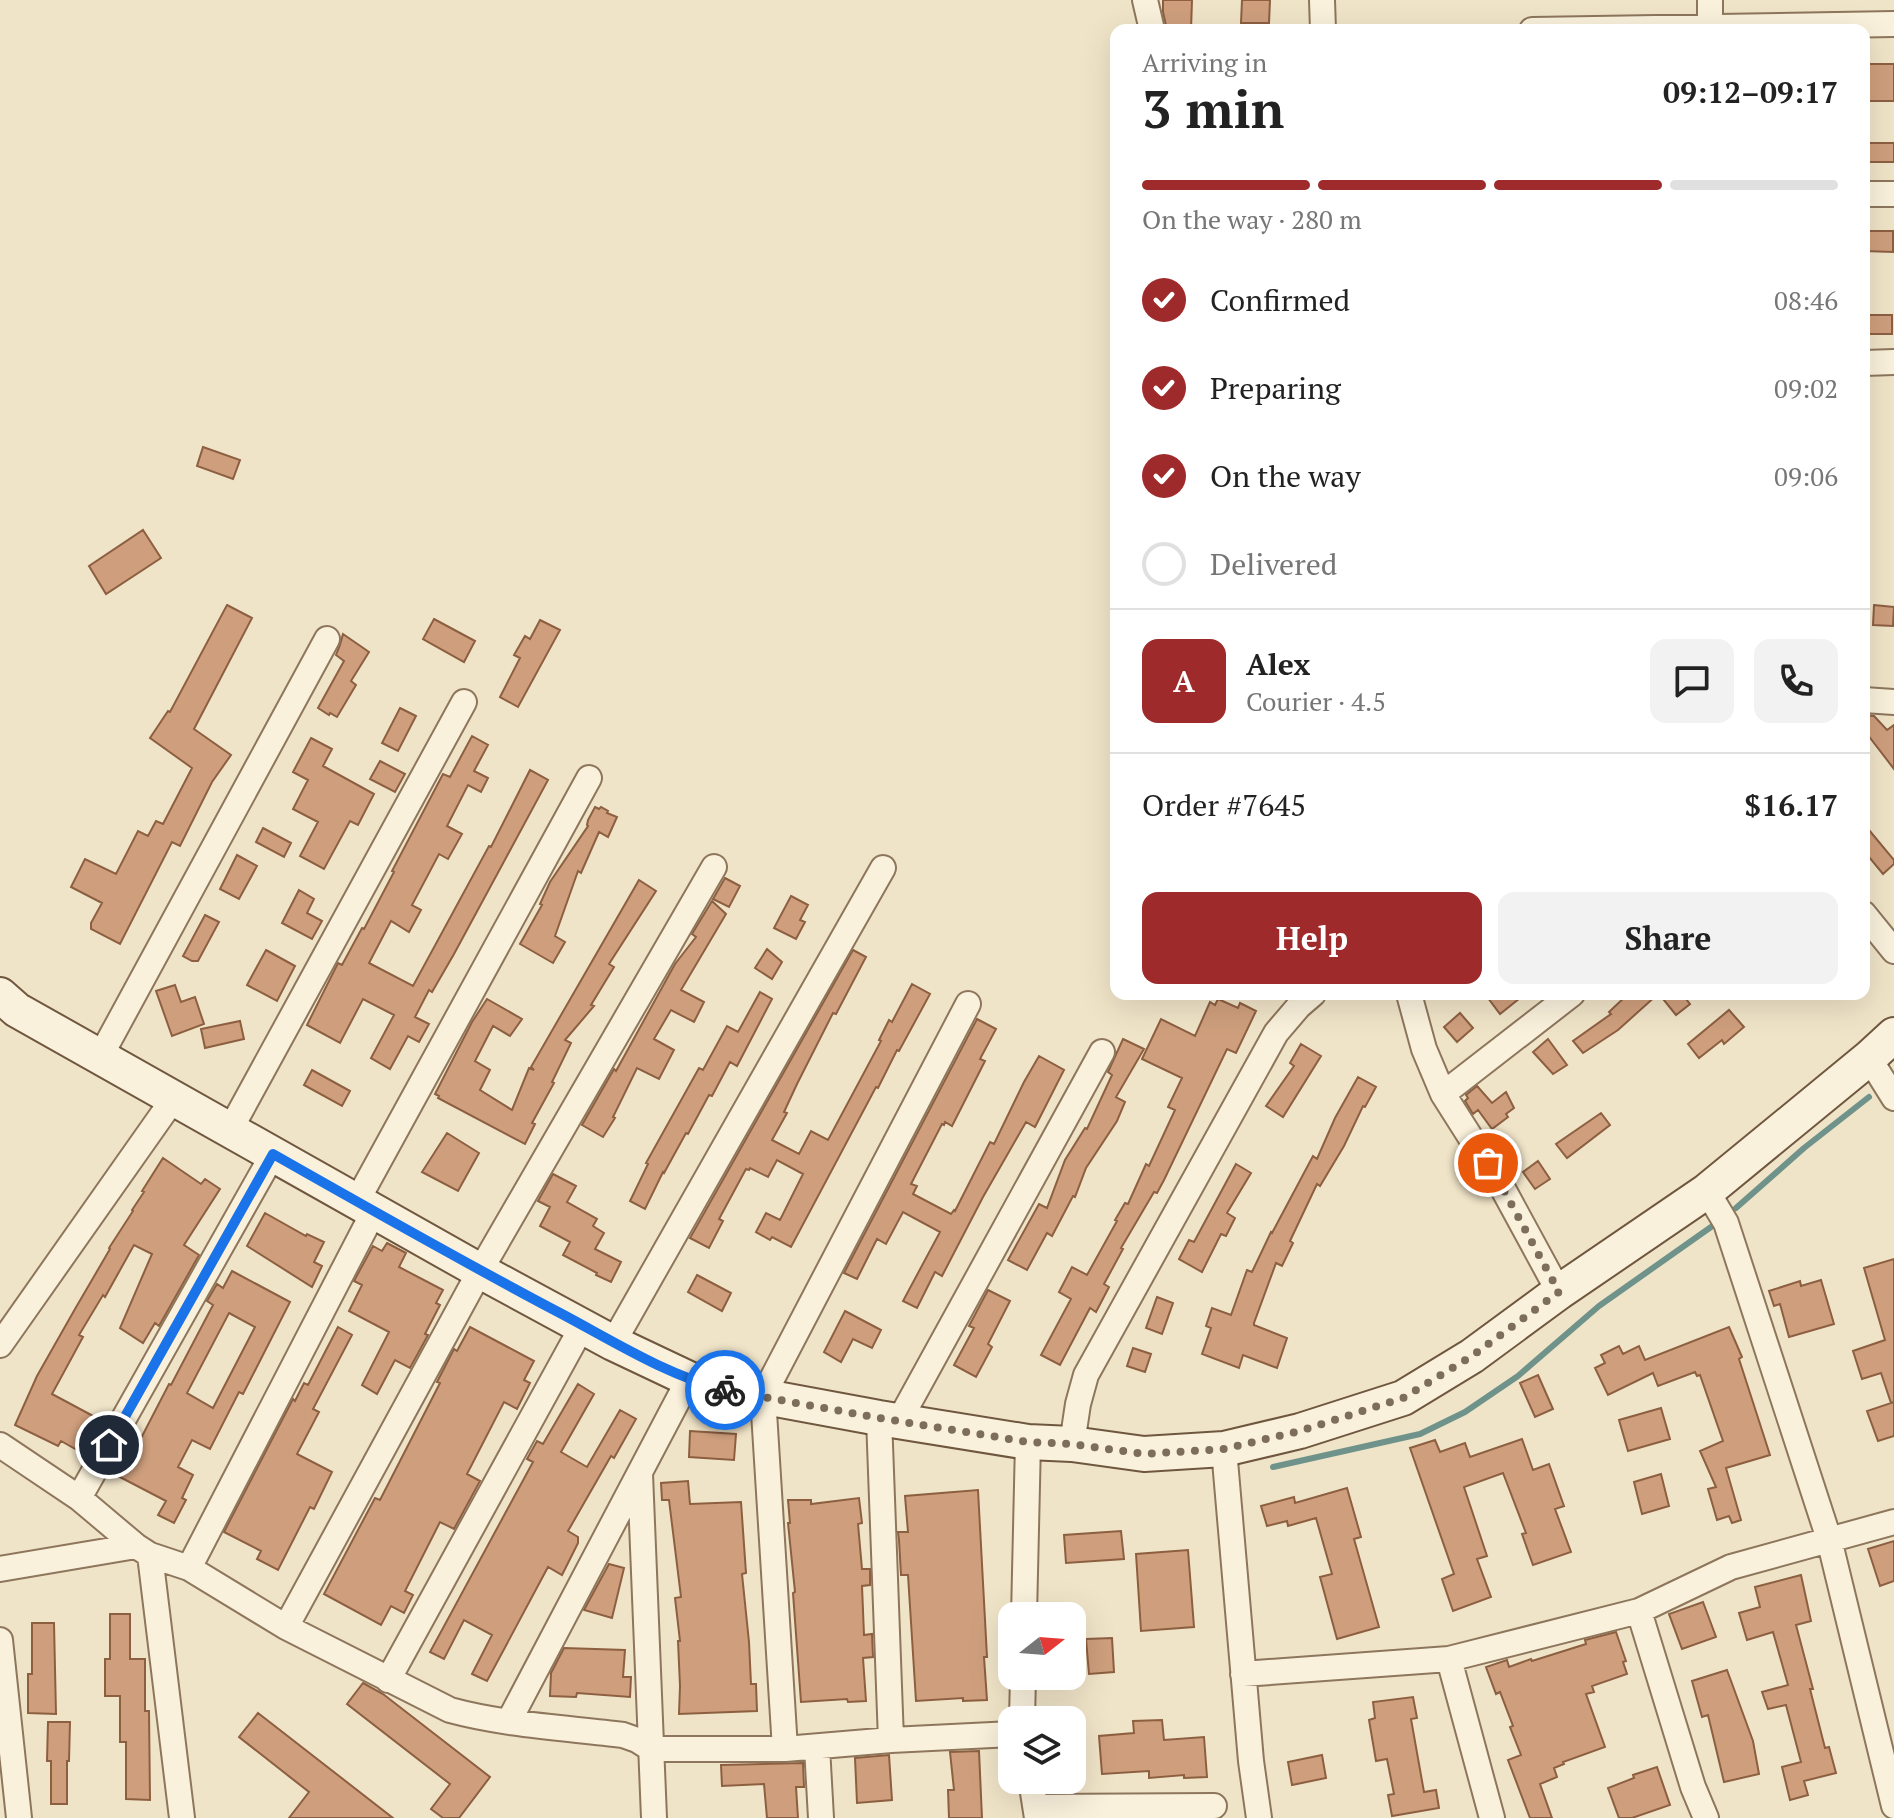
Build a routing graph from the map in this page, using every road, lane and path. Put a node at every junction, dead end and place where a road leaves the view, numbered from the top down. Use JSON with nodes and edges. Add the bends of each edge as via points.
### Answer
{"nodes":[{"id":1,"x":1145,"y":0,"type":"edge"},
{"id":2,"x":1322,"y":0,"type":"edge"},
{"id":3,"x":1710,"y":0,"type":"edge"},
{"id":4,"x":1151,"y":24,"type":"edge"},
{"id":5,"x":1323,"y":24,"type":"edge"},
{"id":6,"x":1710,"y":24,"type":"edge"},
{"id":7,"x":1894,"y":24,"type":"edge"},
{"id":8,"x":1870,"y":25,"type":"edge"},
{"id":9,"x":1870,"y":194,"type":"edge"},
{"id":10,"x":1894,"y":194,"type":"edge"},
{"id":11,"x":1894,"y":362,"type":"edge"},
{"id":12,"x":1870,"y":363,"type":"edge"},
{"id":13,"x":327,"y":639,"type":"dead end"},
{"id":14,"x":1870,"y":700,"type":"edge"},
{"id":15,"x":464,"y":702,"type":"dead end"},
{"id":16,"x":1894,"y":702,"type":"edge"},
{"id":17,"x":589,"y":778,"type":"dead end"},
{"id":18,"x":714,"y":867,"type":"dead end"},
{"id":19,"x":883,"y":868,"type":"dead end"},
{"id":20,"x":1870,"y":921,"type":"edge"},
{"id":21,"x":1894,"y":951,"type":"edge"},
{"id":22,"x":0,"y":995,"type":"edge"},
{"id":23,"x":1306,"y":1000,"type":"edge"},
{"id":24,"x":1411,"y":1000,"type":"edge"},
{"id":25,"x":1564,"y":1000,"type":"edge"},
{"id":26,"x":968,"y":1004,"type":"dead end"},
{"id":27,"x":1894,"y":1035,"type":"edge"},
{"id":28,"x":1102,"y":1052,"type":"dead end"},
{"id":29,"x":100,"y":1057,"type":"junction"},
{"id":30,"x":1869,"y":1058,"type":"junction"},
{"id":31,"x":1443,"y":1094,"type":"junction"},
{"id":32,"x":174,"y":1098,"type":"junction"},
{"id":33,"x":1894,"y":1098,"type":"edge"},
{"id":34,"x":230,"y":1130,"type":"junction"},
{"id":35,"x":273,"y":1154,"type":"junction"},
{"id":36,"x":1707,"y":1191,"type":"junction"},
{"id":37,"x":365,"y":1206,"type":"junction"},
{"id":38,"x":480,"y":1271,"type":"junction"},
{"id":39,"x":1559,"y":1292,"type":"junction"},
{"id":40,"x":583,"y":1325,"type":"junction"},
{"id":41,"x":613,"y":1343,"type":"junction"},
{"id":42,"x":0,"y":1345,"type":"edge"},
{"id":43,"x":689,"y":1379,"type":"junction"},
{"id":44,"x":763,"y":1396,"type":"junction"},
{"id":45,"x":889,"y":1420,"type":"junction"},
{"id":46,"x":1028,"y":1442,"type":"junction"},
{"id":47,"x":1072,"y":1444,"type":"junction"},
{"id":48,"x":0,"y":1445,"type":"edge"},
{"id":49,"x":1224,"y":1449,"type":"junction"},
{"id":50,"x":640,"y":1472,"type":"junction"},
{"id":51,"x":79,"y":1498,"type":"junction"},
{"id":52,"x":1894,"y":1522,"type":"edge"},
{"id":53,"x":1829,"y":1539,"type":"junction"},
{"id":54,"x":143,"y":1551,"type":"junction"},
{"id":55,"x":189,"y":1568,"type":"junction"},
{"id":56,"x":0,"y":1569,"type":"edge"},
{"id":57,"x":1024,"y":1602,"type":"edge"},
{"id":58,"x":1639,"y":1611,"type":"junction"},
{"id":59,"x":286,"y":1627,"type":"junction"},
{"id":60,"x":0,"y":1640,"type":"edge"},
{"id":61,"x":1449,"y":1659,"type":"junction"},
{"id":62,"x":1243,"y":1674,"type":"junction"},
{"id":63,"x":388,"y":1680,"type":"junction"},
{"id":64,"x":3,"y":1697,"type":"edge"},
{"id":65,"x":509,"y":1721,"type":"junction"},
{"id":66,"x":998,"y":1735,"type":"edge"},
{"id":67,"x":891,"y":1740,"type":"junction"},
{"id":68,"x":817,"y":1747,"type":"junction"},
{"id":69,"x":651,"y":1749,"type":"junction"},
{"id":70,"x":785,"y":1749,"type":"junction"},
{"id":71,"x":1214,"y":1806,"type":"dead end"},
{"id":72,"x":1894,"y":1806,"type":"edge"},
{"id":73,"x":1037,"y":1812,"type":"edge"},
{"id":74,"x":19,"y":1818,"type":"edge"},
{"id":75,"x":182,"y":1818,"type":"edge"},
{"id":76,"x":654,"y":1818,"type":"edge"},
{"id":77,"x":821,"y":1818,"type":"edge"},
{"id":78,"x":1259,"y":1818,"type":"edge"},
{"id":79,"x":1492,"y":1818,"type":"edge"},
{"id":80,"x":1706,"y":1818,"type":"edge"}],
"edges":[{"from":1,"to":4,"type":"street"},
{"from":2,"to":5,"type":"street"},
{"from":3,"to":6,"type":"street"},
{"from":7,"to":8,"type":"street"},
{"from":9,"to":10,"type":"street"},
{"from":11,"to":12,"type":"street"},
{"from":13,"to":29,"type":"street"},
{"from":14,"to":16,"type":"street"},
{"from":15,"to":34,"type":"street"},
{"from":17,"to":37,"type":"street"},
{"from":18,"to":38,"type":"street"},
{"from":19,"to":41,"type":"street"},
{"from":20,"to":21,"type":"street"},
{"from":22,"to":29,"type":"street"},
{"from":23,"to":47,"type":"street","via":[[1276,1033],[1086,1375]]},
{"from":24,"to":31,"type":"street"},
{"from":25,"to":31,"type":"street"},
{"from":26,"to":44,"type":"street"},
{"from":27,"to":30,"type":"street"},
{"from":28,"to":45,"type":"street"},
{"from":29,"to":32,"type":"street"},
{"from":30,"to":33,"type":"street"},
{"from":30,"to":36,"type":"street"},
{"from":31,"to":39,"type":"street"},
{"from":32,"to":34,"type":"street"},
{"from":32,"to":42,"type":"street"},
{"from":34,"to":35,"type":"street"},
{"from":35,"to":37,"type":"street"},
{"from":35,"to":51,"type":"street"},
{"from":36,"to":39,"type":"street"},
{"from":36,"to":53,"type":"street","via":[[1726,1223]]},
{"from":37,"to":38,"type":"street"},
{"from":37,"to":55,"type":"street"},
{"from":38,"to":40,"type":"street"},
{"from":38,"to":59,"type":"street"},
{"from":39,"to":49,"type":"street","via":[[1472,1356],[1403,1398]]},
{"from":40,"to":41,"type":"street"},
{"from":40,"to":63,"type":"street"},
{"from":41,"to":43,"type":"street"},
{"from":43,"to":44,"type":"street"},
{"from":43,"to":50,"type":"street"},
{"from":44,"to":45,"type":"street"},
{"from":44,"to":70,"type":"street"},
{"from":45,"to":46,"type":"street"},
{"from":45,"to":67,"type":"street"},
{"from":46,"to":47,"type":"street"},
{"from":46,"to":57,"type":"street"},
{"from":47,"to":49,"type":"street","via":[[1144,1454]]},
{"from":48,"to":51,"type":"street"},
{"from":49,"to":62,"type":"street"},
{"from":50,"to":65,"type":"street"},
{"from":50,"to":69,"type":"street"},
{"from":51,"to":54,"type":"street"},
{"from":52,"to":53,"type":"street"},
{"from":53,"to":58,"type":"street","via":[[1731,1567]]},
{"from":53,"to":72,"type":"street"},
{"from":54,"to":55,"type":"street"},
{"from":54,"to":56,"type":"street"},
{"from":54,"to":75,"type":"street"},
{"from":55,"to":59,"type":"street"},
{"from":58,"to":61,"type":"street"},
{"from":58,"to":80,"type":"street"},
{"from":59,"to":63,"type":"street"},
{"from":60,"to":64,"type":"street"},
{"from":61,"to":62,"type":"street"},
{"from":61,"to":79,"type":"street"},
{"from":62,"to":78,"type":"street"},
{"from":63,"to":65,"type":"street","via":[[450,1710]]},
{"from":64,"to":74,"type":"street"},
{"from":65,"to":69,"type":"street","via":[[623,1735]]},
{"from":66,"to":67,"type":"street"},
{"from":67,"to":68,"type":"street"},
{"from":68,"to":70,"type":"street"},
{"from":68,"to":77,"type":"street"},
{"from":69,"to":70,"type":"street"},
{"from":69,"to":76,"type":"street"},
{"from":71,"to":73,"type":"street"}]}
